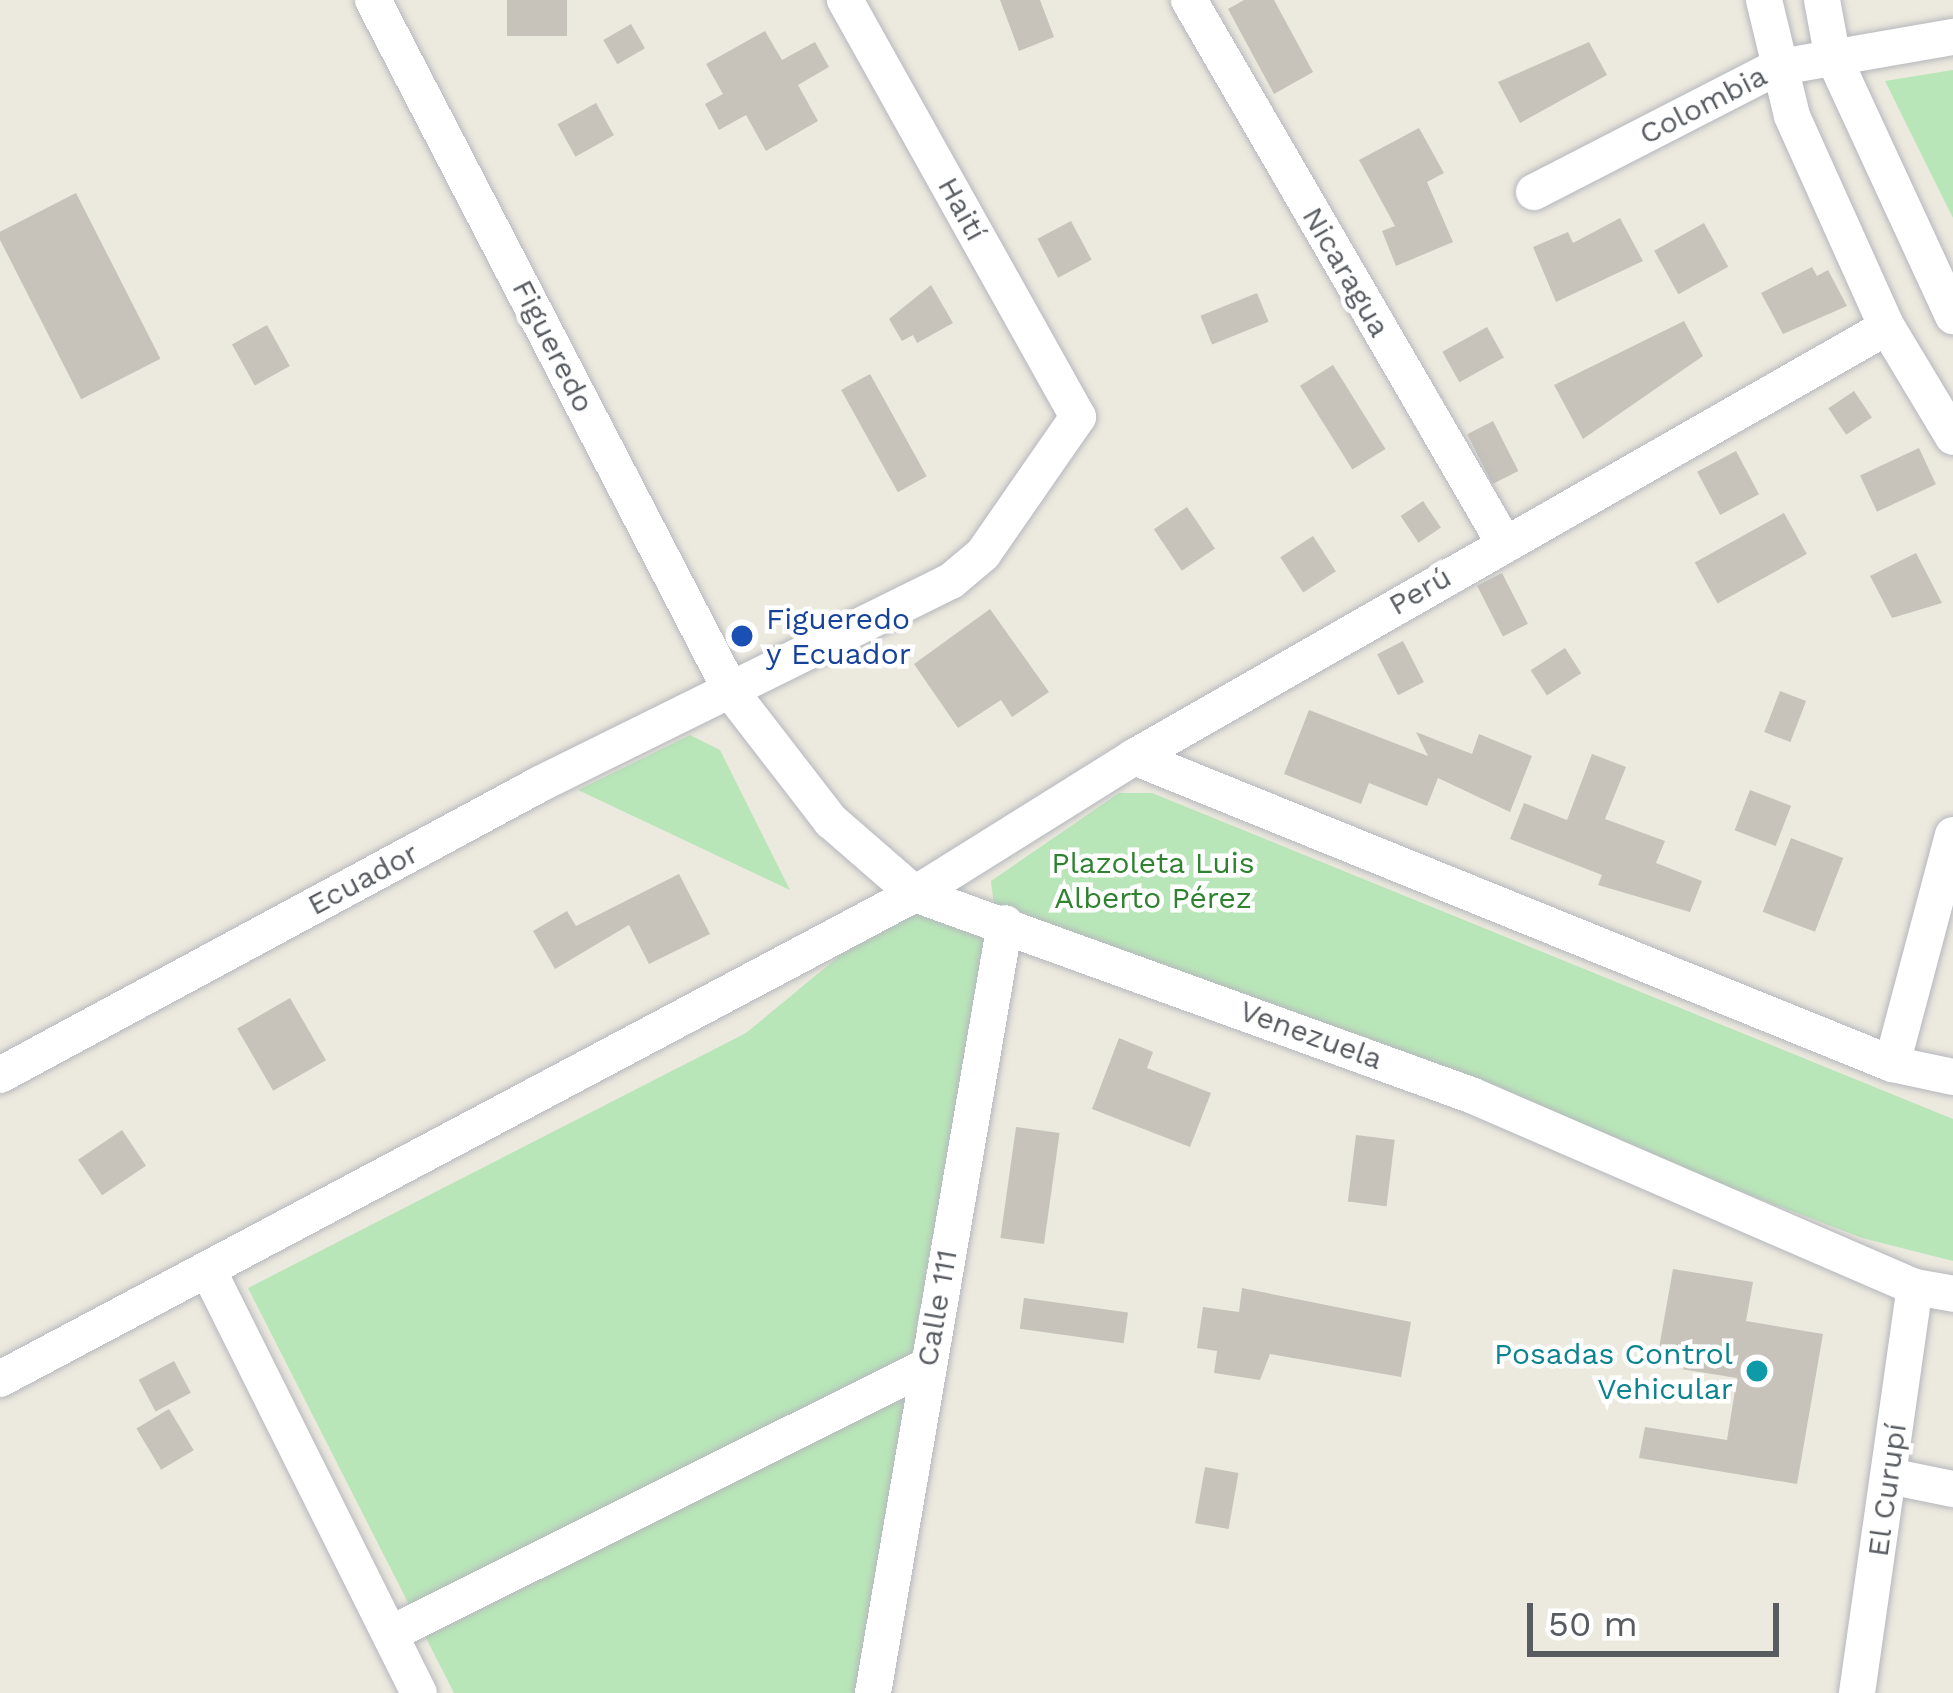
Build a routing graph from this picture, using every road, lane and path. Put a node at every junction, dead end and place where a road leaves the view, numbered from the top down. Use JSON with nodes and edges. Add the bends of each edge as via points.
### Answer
{"nodes":[{"id":1,"x":374,"y":0,"type":"edge"},
{"id":2,"x":845,"y":0,"type":"edge"},
{"id":3,"x":1189,"y":0,"type":"edge"},
{"id":4,"x":1764,"y":0,"type":"edge"},
{"id":5,"x":1822,"y":0,"type":"edge"},
{"id":6,"x":1953,"y":37,"type":"edge"},
{"id":7,"x":1832,"y":54,"type":"junction"},
{"id":8,"x":1774,"y":68,"type":"junction"},
{"id":9,"x":1534,"y":192,"type":"dead end"},
{"id":10,"x":1953,"y":316,"type":"edge"},
{"id":11,"x":1888,"y":327,"type":"junction"},
{"id":12,"x":1078,"y":417,"type":"joint"},
{"id":13,"x":1953,"y":437,"type":"edge"},
{"id":14,"x":1504,"y":543,"type":"junction"},
{"id":15,"x":732,"y":693,"type":"junction"},
{"id":16,"x":1133,"y":757,"type":"junction"},
{"id":17,"x":1953,"y":835,"type":"edge"},
{"id":18,"x":915,"y":894,"type":"junction"},
{"id":19,"x":1005,"y":923,"type":"junction"},
{"id":20,"x":1892,"y":1064,"type":"junction"},
{"id":21,"x":0,"y":1075,"type":"edge"},
{"id":22,"x":1953,"y":1077,"type":"edge"},
{"id":23,"x":209,"y":1272,"type":"junction"},
{"id":24,"x":1915,"y":1287,"type":"junction"},
{"id":25,"x":1953,"y":1294,"type":"edge"},
{"id":26,"x":927,"y":1366,"type":"junction"},
{"id":27,"x":0,"y":1378,"type":"edge"},
{"id":28,"x":1889,"y":1476,"type":"junction"},
{"id":29,"x":1953,"y":1489,"type":"edge"},
{"id":30,"x":390,"y":1634,"type":"junction"},
{"id":31,"x":418,"y":1693,"type":"edge"},
{"id":32,"x":873,"y":1693,"type":"edge"},
{"id":33,"x":1857,"y":1693,"type":"edge"}],
"edges":[{"from":1,"to":15,"type":"street","name":"Figueredo"},
{"from":2,"to":12,"type":"street","name":"Haití"},
{"from":3,"to":14,"type":"street","name":"Nicaragua"},
{"from":4,"to":8,"type":"street"},
{"from":5,"to":7,"type":"street"},
{"from":6,"to":7,"type":"street","name":"Colombia"},
{"from":7,"to":8,"type":"street","name":"Colombia"},
{"from":7,"to":10,"type":"street"},
{"from":8,"to":9,"type":"street","name":"Colombia"},
{"from":8,"to":11,"type":"street"},
{"from":11,"to":13,"type":"street"},
{"from":11,"to":14,"type":"street","name":"Perú"},
{"from":12,"to":15,"type":"street","name":"Ecuador","via":[[983,554],[951,581]]},
{"from":14,"to":16,"type":"street","name":"Perú"},
{"from":15,"to":18,"type":"street","name":"Venezuela","via":[[831,821]]},
{"from":15,"to":21,"type":"street","name":"Ecuador","via":[[540,784]]},
{"from":16,"to":18,"type":"street","name":"Perú"},
{"from":16,"to":20,"type":"street"},
{"from":17,"to":20,"type":"street"},
{"from":18,"to":19,"type":"street","name":"Venezuela"},
{"from":18,"to":23,"type":"street","name":"Perú"},
{"from":19,"to":24,"type":"street","name":"Venezuela","via":[[1471,1095]]},
{"from":19,"to":26,"type":"street","name":"Calle 111"},
{"from":20,"to":22,"type":"street"},
{"from":23,"to":27,"type":"street","name":"Perú"},
{"from":23,"to":30,"type":"street"},
{"from":24,"to":25,"type":"street","name":"Venezuela"},
{"from":24,"to":28,"type":"street","name":"El Curupí"},
{"from":26,"to":30,"type":"street"},
{"from":26,"to":32,"type":"street","name":"Calle 111"},
{"from":28,"to":29,"type":"street"},
{"from":28,"to":33,"type":"street","name":"El Curupí"},
{"from":30,"to":31,"type":"street"}]}
